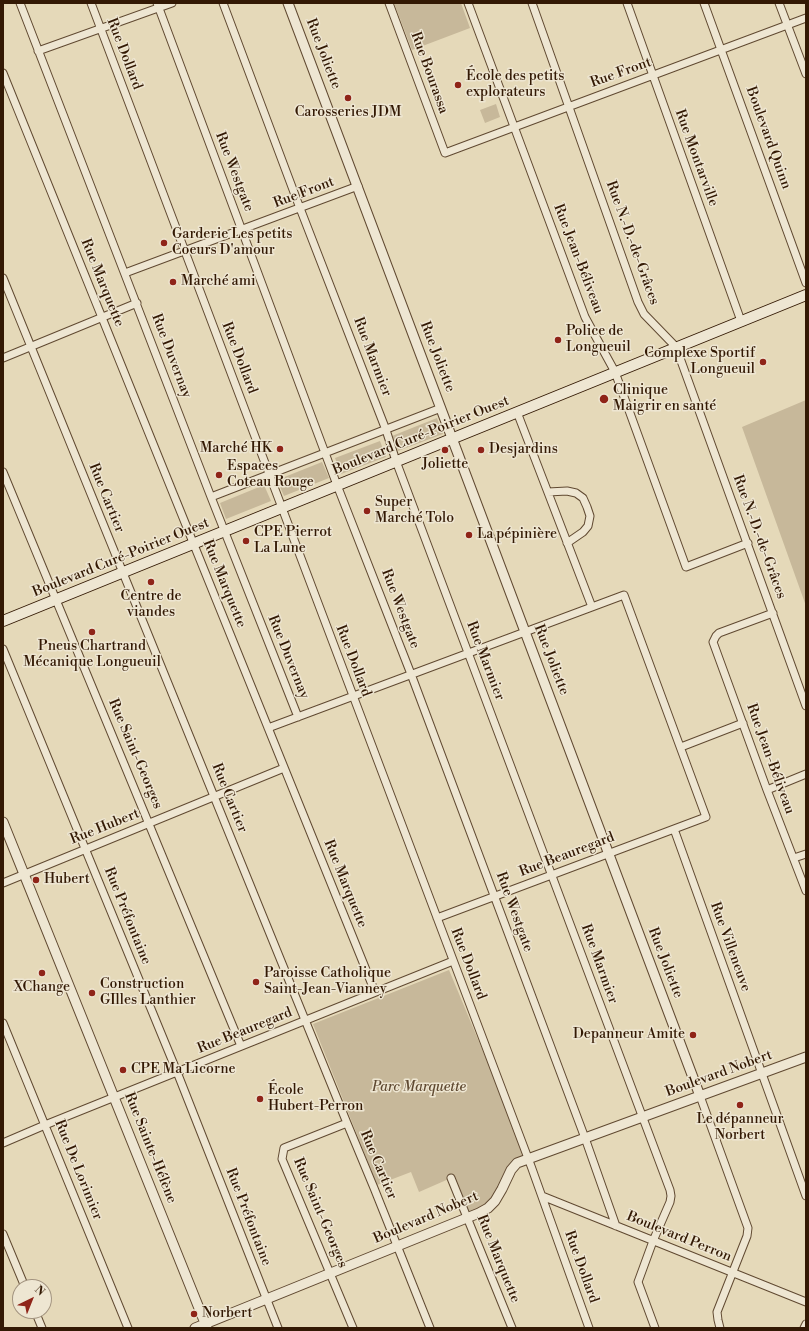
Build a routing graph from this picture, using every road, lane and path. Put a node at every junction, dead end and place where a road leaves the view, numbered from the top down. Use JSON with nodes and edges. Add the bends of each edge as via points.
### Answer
{"nodes":[{"id":1,"x":20,"y":3,"type":"edge"},
{"id":2,"x":91,"y":3,"type":"edge"},
{"id":3,"x":172,"y":3,"type":"edge"},
{"id":4,"x":223,"y":3,"type":"edge"},
{"id":5,"x":288,"y":3,"type":"edge"},
{"id":6,"x":389,"y":3,"type":"edge"},
{"id":7,"x":468,"y":3,"type":"edge"},
{"id":8,"x":532,"y":3,"type":"edge"},
{"id":9,"x":627,"y":3,"type":"edge"},
{"id":10,"x":704,"y":3,"type":"edge"},
{"id":11,"x":779,"y":3,"type":"edge"},
{"id":12,"x":158,"y":6,"type":"edge"},
{"id":13,"x":806,"y":18,"type":"edge"},
{"id":14,"x":787,"y":25,"type":"junction"},
{"id":15,"x":100,"y":29,"type":"junction"},
{"id":16,"x":722,"y":49,"type":"junction"},
{"id":17,"x":38,"y":51,"type":"junction"},
{"id":18,"x":3,"y":73,"type":"edge"},
{"id":19,"x":806,"y":74,"type":"edge"},
{"id":20,"x":653,"y":75,"type":"junction"},
{"id":21,"x":569,"y":106,"type":"junction"},
{"id":22,"x":514,"y":126,"type":"junction"},
{"id":23,"x":444,"y":153,"type":"joint"},
{"id":24,"x":358,"y":186,"type":"junction"},
{"id":25,"x":300,"y":208,"type":"junction"},
{"id":26,"x":242,"y":230,"type":"junction"},
{"id":27,"x":184,"y":251,"type":"junction"},
{"id":28,"x":125,"y":273,"type":"junction"},
{"id":29,"x":3,"y":278,"type":"edge"},
{"id":30,"x":806,"y":283,"type":"edge"},
{"id":31,"x":806,"y":295,"type":"edge"},
{"id":32,"x":137,"y":303,"type":"junction"},
{"id":33,"x":102,"y":317,"type":"junction"},
{"id":34,"x":741,"y":321,"type":"junction"},
{"id":35,"x":31,"y":347,"type":"junction"},
{"id":36,"x":676,"y":348,"type":"junction"},
{"id":37,"x":3,"y":358,"type":"edge"},
{"id":38,"x":615,"y":372,"type":"junction"},
{"id":39,"x":441,"y":408,"type":"junction"},
{"id":40,"x":517,"y":412,"type":"junction"},
{"id":41,"x":386,"y":430,"type":"junction"},
{"id":42,"x":453,"y":438,"type":"junction"},
{"id":43,"x":325,"y":453,"type":"junction"},
{"id":44,"x":396,"y":461,"type":"junction"},
{"id":45,"x":3,"y":472,"type":"edge"},
{"id":46,"x":269,"y":475,"type":"junction"},
{"id":47,"x":337,"y":485,"type":"junction"},
{"id":48,"x":548,"y":492,"type":"junction"},
{"id":49,"x":211,"y":497,"type":"junction"},
{"id":50,"x":282,"y":508,"type":"junction"},
{"id":51,"x":224,"y":531,"type":"junction"},
{"id":52,"x":193,"y":543,"type":"junction"},
{"id":53,"x":567,"y":543,"type":"junction"},
{"id":54,"x":748,"y":543,"type":"junction"},
{"id":55,"x":123,"y":572,"type":"junction"},
{"id":56,"x":56,"y":599,"type":"junction"},
{"id":57,"x":592,"y":607,"type":"junction"},
{"id":58,"x":773,"y":613,"type":"junction"},
{"id":59,"x":3,"y":621,"type":"edge"},
{"id":60,"x":525,"y":632,"type":"junction"},
{"id":61,"x":3,"y":649,"type":"edge"},
{"id":62,"x":469,"y":653,"type":"junction"},
{"id":63,"x":411,"y":674,"type":"junction"},
{"id":64,"x":353,"y":696,"type":"junction"},
{"id":65,"x":806,"y":706,"type":"edge"},
{"id":66,"x":298,"y":717,"type":"junction"},
{"id":67,"x":743,"y":723,"type":"junction"},
{"id":68,"x":268,"y":728,"type":"junction"},
{"id":69,"x":681,"y":748,"type":"junction"},
{"id":70,"x":284,"y":768,"type":"junction"},
{"id":71,"x":806,"y":774,"type":"edge"},
{"id":72,"x":768,"y":790,"type":"junction"},
{"id":73,"x":214,"y":797,"type":"junction"},
{"id":74,"x":3,"y":822,"type":"edge"},
{"id":75,"x":150,"y":823,"type":"junction"},
{"id":76,"x":674,"y":829,"type":"junction"},
{"id":77,"x":86,"y":850,"type":"junction"},
{"id":78,"x":609,"y":853,"type":"junction"},
{"id":79,"x":806,"y":854,"type":"edge"},
{"id":80,"x":794,"y":858,"type":"junction"},
{"id":81,"x":25,"y":875,"type":"junction"},
{"id":82,"x":552,"y":875,"type":"junction"},
{"id":83,"x":3,"y":883,"type":"edge"},
{"id":84,"x":806,"y":890,"type":"edge"},
{"id":85,"x":494,"y":896,"type":"junction"},
{"id":86,"x":437,"y":918,"type":"junction"},
{"id":87,"x":453,"y":961,"type":"junction"},
{"id":88,"x":376,"y":992,"type":"junction"},
{"id":89,"x":305,"y":1020,"type":"junction"},
{"id":90,"x":3,"y":1022,"type":"edge"},
{"id":91,"x":241,"y":1046,"type":"junction"},
{"id":92,"x":806,"y":1057,"type":"edge"},
{"id":93,"x":177,"y":1072,"type":"junction"},
{"id":94,"x":761,"y":1073,"type":"junction"},
{"id":95,"x":700,"y":1096,"type":"junction"},
{"id":96,"x":114,"y":1097,"type":"junction"},
{"id":97,"x":642,"y":1117,"type":"junction"},
{"id":98,"x":347,"y":1123,"type":"junction"},
{"id":99,"x":45,"y":1125,"type":"junction"},
{"id":100,"x":585,"y":1138,"type":"junction"},
{"id":101,"x":3,"y":1143,"type":"edge"},
{"id":102,"x":528,"y":1159,"type":"junction"},
{"id":103,"x":451,"y":1178,"type":"dead end"},
{"id":104,"x":542,"y":1196,"type":"junction"},
{"id":105,"x":806,"y":1196,"type":"edge"},
{"id":106,"x":467,"y":1218,"type":"junction"},
{"id":107,"x":616,"y":1226,"type":"junction"},
{"id":108,"x":3,"y":1234,"type":"edge"},
{"id":109,"x":653,"y":1241,"type":"junction"},
{"id":110,"x":397,"y":1246,"type":"junction"},
{"id":111,"x":331,"y":1273,"type":"junction"},
{"id":112,"x":733,"y":1273,"type":"junction"},
{"id":113,"x":22,"y":1279,"type":"edge"},
{"id":114,"x":266,"y":1299,"type":"junction"},
{"id":115,"x":806,"y":1302,"type":"edge"},
{"id":116,"x":806,"y":1324,"type":"edge"},
{"id":117,"x":206,"y":1326,"type":"edge"},
{"id":118,"x":128,"y":1328,"type":"edge"},
{"id":119,"x":195,"y":1328,"type":"edge"},
{"id":120,"x":278,"y":1328,"type":"edge"},
{"id":121,"x":352,"y":1328,"type":"edge"},
{"id":122,"x":430,"y":1328,"type":"edge"},
{"id":123,"x":512,"y":1328,"type":"edge"},
{"id":124,"x":589,"y":1328,"type":"edge"},
{"id":125,"x":655,"y":1328,"type":"edge"},
{"id":126,"x":720,"y":1328,"type":"edge"},
{"id":127,"x":804,"y":1328,"type":"edge"}],
"edges":[{"from":1,"to":17,"type":"street","name":"Rue Duvernay"},
{"from":2,"to":15,"type":"street","name":"Rue Dollard"},
{"from":3,"to":12,"type":"street"},
{"from":4,"to":25,"type":"street","name":"Rue Marmier"},
{"from":5,"to":24,"type":"street","name":"Rue Joliette"},
{"from":6,"to":23,"type":"street","name":"Rue Bourassa"},
{"from":7,"to":22,"type":"street","name":"Rue Jean-Béliveau"},
{"from":8,"to":21,"type":"street","name":"Rue N.-D.-de-Grâces"},
{"from":9,"to":20,"type":"street","name":"Rue Montarville"},
{"from":10,"to":16,"type":"street","name":"Boulevard Quinn"},
{"from":11,"to":14,"type":"street"},
{"from":12,"to":15,"type":"street"},
{"from":12,"to":26,"type":"street","name":"Rue Westgate"},
{"from":13,"to":14,"type":"street","name":"Rue Front"},
{"from":14,"to":16,"type":"street","name":"Rue Front"},
{"from":14,"to":19,"type":"street"},
{"from":15,"to":17,"type":"street"},
{"from":15,"to":27,"type":"street","name":"Rue Dollard"},
{"from":16,"to":20,"type":"street","name":"Rue Front"},
{"from":16,"to":30,"type":"street","name":"Boulevard Quinn"},
{"from":17,"to":28,"type":"street","name":"Rue Duvernay"},
{"from":18,"to":33,"type":"street","name":"Rue Marquette"},
{"from":20,"to":21,"type":"street","name":"Rue Front"},
{"from":20,"to":34,"type":"street","name":"Rue Montarville"},
{"from":21,"to":22,"type":"street","name":"Rue Front"},
{"from":21,"to":36,"type":"street","name":"Rue N.-D.-de-Grâces","via":[[638,302],[644,314]]},
{"from":22,"to":23,"type":"street","name":"Rue Front"},
{"from":22,"to":38,"type":"street","name":"Rue Jean-Béliveau","via":[[585,317]]},
{"from":24,"to":25,"type":"street","name":"Rue Front"},
{"from":24,"to":39,"type":"street","name":"Rue Joliette"},
{"from":25,"to":26,"type":"street","name":"Rue Front"},
{"from":25,"to":41,"type":"street","name":"Rue Marmier"},
{"from":26,"to":27,"type":"street","name":"Rue Front"},
{"from":26,"to":43,"type":"street","name":"Rue Westgate"},
{"from":27,"to":28,"type":"street","name":"Rue Front"},
{"from":27,"to":46,"type":"street","name":"Rue Dollard"},
{"from":28,"to":32,"type":"street","name":"Rue Duvernay"},
{"from":29,"to":35,"type":"street","name":"Rue Cartier"},
{"from":31,"to":34,"type":"main road","name":"Boulevard Curé-Poirier Ouest"},
{"from":32,"to":33,"type":"street"},
{"from":32,"to":49,"type":"street","name":"Rue Duvernay"},
{"from":33,"to":35,"type":"street"},
{"from":33,"to":52,"type":"street","name":"Rue Marquette"},
{"from":34,"to":36,"type":"main road","name":"Boulevard Curé-Poirier Ouest"},
{"from":35,"to":37,"type":"street"},
{"from":35,"to":55,"type":"street","name":"Rue Cartier"},
{"from":36,"to":38,"type":"main road","name":"Boulevard Curé-Poirier Ouest"},
{"from":36,"to":54,"type":"street","name":"Rue N.-D.-de-Grâces"},
{"from":38,"to":40,"type":"main road","name":"Boulevard Curé-Poirier Ouest"},
{"from":38,"to":54,"type":"street","name":"Rue Jean-Béliveau","via":[[686,567]]},
{"from":39,"to":41,"type":"street","name":"Boulevard Curé-Poirier Ouest"},
{"from":39,"to":42,"type":"street","name":"Rue Joliette"},
{"from":40,"to":42,"type":"main road","name":"Boulevard Curé-Poirier Ouest"},
{"from":40,"to":48,"type":"street"},
{"from":41,"to":43,"type":"street","name":"Boulevard Curé-Poirier Ouest"},
{"from":41,"to":44,"type":"street","name":"Rue Marmier"},
{"from":42,"to":44,"type":"main road","name":"Boulevard Curé-Poirier Ouest"},
{"from":42,"to":60,"type":"street","name":"Rue Joliette"},
{"from":43,"to":46,"type":"street","name":"Boulevard Curé-Poirier Ouest"},
{"from":43,"to":47,"type":"street","name":"Rue Westgate"},
{"from":44,"to":47,"type":"main road","name":"Boulevard Curé-Poirier Ouest"},
{"from":44,"to":62,"type":"street","name":"Rue Marmier"},
{"from":45,"to":56,"type":"street","name":"Rue Saint-Georges"},
{"from":46,"to":49,"type":"street","name":"Boulevard Curé-Poirier Ouest"},
{"from":46,"to":50,"type":"street","name":"Rue Dollard"},
{"from":47,"to":50,"type":"main road","name":"Boulevard Curé-Poirier Ouest"},
{"from":47,"to":63,"type":"street","name":"Rue Westgate"},
{"from":48,"to":53,"type":"street"},
{"from":48,"to":53,"type":"street","via":[[576,493],[583,498],[588,507],[588,526]]},
{"from":49,"to":51,"type":"street","name":"Rue Duvernay"},
{"from":50,"to":51,"type":"main road","name":"Boulevard Curé-Poirier Ouest"},
{"from":50,"to":64,"type":"street","name":"Rue Dollard"},
{"from":51,"to":52,"type":"main road","name":"Boulevard Curé-Poirier Ouest"},
{"from":51,"to":66,"type":"street","name":"Rue Duvernay"},
{"from":52,"to":55,"type":"main road","name":"Boulevard Curé-Poirier Ouest"},
{"from":52,"to":68,"type":"street","name":"Rue Marquette"},
{"from":53,"to":57,"type":"street"},
{"from":54,"to":58,"type":"street","name":"Rue N.-D.-de-Grâces"},
{"from":55,"to":56,"type":"main road","name":"Boulevard Curé-Poirier Ouest"},
{"from":55,"to":73,"type":"street","name":"Rue Cartier"},
{"from":56,"to":59,"type":"main road","name":"Boulevard Curé-Poirier Ouest"},
{"from":56,"to":75,"type":"street","name":"Rue Saint-Georges"},
{"from":57,"to":60,"type":"street"},
{"from":57,"to":69,"type":"street","via":[[624,595]]},
{"from":58,"to":65,"type":"street","name":"Rue N.-D.-de-Grâces"},
{"from":58,"to":67,"type":"street","name":"Rue Jean-Béliveau","via":[[719,633],[713,642]]},
{"from":60,"to":62,"type":"street"},
{"from":60,"to":78,"type":"street","name":"Rue Joliette"},
{"from":61,"to":77,"type":"street","name":"Rue Préfontaine"},
{"from":62,"to":63,"type":"street"},
{"from":62,"to":82,"type":"street","name":"Rue Marmier"},
{"from":63,"to":64,"type":"street"},
{"from":63,"to":85,"type":"street","name":"Rue Westgate"},
{"from":64,"to":66,"type":"street"},
{"from":64,"to":86,"type":"street","name":"Rue Dollard"},
{"from":66,"to":68,"type":"street"},
{"from":67,"to":69,"type":"street"},
{"from":67,"to":72,"type":"street","name":"Rue Jean-Béliveau"},
{"from":68,"to":70,"type":"street","name":"Rue Marquette"},
{"from":69,"to":76,"type":"street","name":"Rue Beauregard","via":[[706,816]]},
{"from":70,"to":73,"type":"street","name":"Rue Hubert"},
{"from":70,"to":88,"type":"street","name":"Rue Marquette"},
{"from":71,"to":72,"type":"street"},
{"from":72,"to":80,"type":"street","name":"Rue Jean-Béliveau"},
{"from":73,"to":75,"type":"street","name":"Rue Hubert"},
{"from":73,"to":89,"type":"street","name":"Rue Cartier"},
{"from":74,"to":81,"type":"street","name":"Rue Sainte-Hélène"},
{"from":75,"to":77,"type":"street","name":"Rue Hubert"},
{"from":75,"to":91,"type":"street","name":"Rue Saint-Georges"},
{"from":76,"to":78,"type":"street","name":"Rue Beauregard"},
{"from":76,"to":94,"type":"street","name":"Rue Villeneuve"},
{"from":77,"to":81,"type":"street","name":"Rue Hubert"},
{"from":77,"to":93,"type":"street","name":"Rue Préfontaine"},
{"from":78,"to":82,"type":"street","name":"Rue Beauregard"},
{"from":78,"to":95,"type":"street","name":"Rue Joliette"},
{"from":79,"to":80,"type":"street"},
{"from":80,"to":84,"type":"street","name":"Rue Jean-Béliveau"},
{"from":81,"to":83,"type":"street","name":"Rue Hubert"},
{"from":81,"to":96,"type":"street","name":"Rue Sainte-Hélène"},
{"from":82,"to":85,"type":"street","name":"Rue Beauregard"},
{"from":82,"to":97,"type":"street","name":"Rue Marmier"},
{"from":85,"to":86,"type":"street","name":"Rue Beauregard"},
{"from":85,"to":100,"type":"street","name":"Rue Westgate"},
{"from":86,"to":87,"type":"street","name":"Rue Dollard"},
{"from":87,"to":88,"type":"street","name":"Rue Beauregard"},
{"from":87,"to":102,"type":"street","name":"Rue Dollard"},
{"from":88,"to":89,"type":"street","name":"Rue Beauregard"},
{"from":89,"to":91,"type":"street","name":"Rue Beauregard"},
{"from":89,"to":98,"type":"street","name":"Rue Cartier"},
{"from":90,"to":99,"type":"street","name":"Rue De Lorimier"},
{"from":91,"to":93,"type":"street","name":"Rue Beauregard"},
{"from":92,"to":94,"type":"street","name":"Boulevard Nobert"},
{"from":93,"to":96,"type":"street","name":"Rue Beauregard"},
{"from":93,"to":114,"type":"street","name":"Rue Préfontaine"},
{"from":94,"to":95,"type":"street","name":"Boulevard Nobert"},
{"from":94,"to":105,"type":"street","name":"Rue Villeneuve"},
{"from":95,"to":97,"type":"street","name":"Boulevard Nobert"},
{"from":95,"to":112,"type":"street","name":"Rue Joliette","via":[[747,1224],[747,1236]]},
{"from":96,"to":99,"type":"street","name":"Rue Beauregard"},
{"from":96,"to":117,"type":"street","name":"Rue Sainte-Hélène"},
{"from":97,"to":100,"type":"street","name":"Boulevard Nobert"},
{"from":97,"to":109,"type":"street","name":"Rue Marmier","via":[[671,1196]]},
{"from":98,"to":110,"type":"street","name":"Rue Cartier"},
{"from":98,"to":111,"type":"street","name":"Rue Saint-Georges","via":[[284,1148],[282,1159]]},
{"from":99,"to":101,"type":"street","name":"Rue Beauregard"},
{"from":99,"to":118,"type":"street","name":"Rue De Lorimier"},
{"from":100,"to":102,"type":"street","name":"Boulevard Nobert"},
{"from":100,"to":107,"type":"street","name":"Rue Westgate"},
{"from":102,"to":104,"type":"street","name":"Rue Dollard"},
{"from":102,"to":106,"type":"street","name":"Boulevard Nobert","via":[[516,1163],[495,1201],[488,1208]]},
{"from":103,"to":106,"type":"street","name":"Rue Marquette"},
{"from":104,"to":107,"type":"street","name":"Boulevard Perron"},
{"from":104,"to":124,"type":"street","name":"Rue Dollard"},
{"from":106,"to":110,"type":"street","name":"Boulevard Nobert"},
{"from":106,"to":123,"type":"street","name":"Rue Marquette"},
{"from":107,"to":109,"type":"street","name":"Boulevard Perron"},
{"from":108,"to":113,"type":"street"},
{"from":109,"to":112,"type":"street","name":"Boulevard Perron"},
{"from":109,"to":125,"type":"street","name":"Rue Marmier","via":[[638,1282]]},
{"from":110,"to":111,"type":"street","name":"Boulevard Nobert"},
{"from":110,"to":122,"type":"street","name":"Rue Cartier"},
{"from":111,"to":114,"type":"street","name":"Boulevard Nobert"},
{"from":111,"to":121,"type":"street","name":"Rue Saint-Georges"},
{"from":112,"to":115,"type":"street","name":"Boulevard Perron"},
{"from":112,"to":126,"type":"street","name":"Rue Joliette","via":[[717,1312]]},
{"from":114,"to":117,"type":"street","name":"Boulevard Nobert"},
{"from":114,"to":120,"type":"street","name":"Rue Préfontaine"},
{"from":116,"to":127,"type":"street"},
{"from":117,"to":119,"type":"street","name":"Boulevard Nobert"}]}
